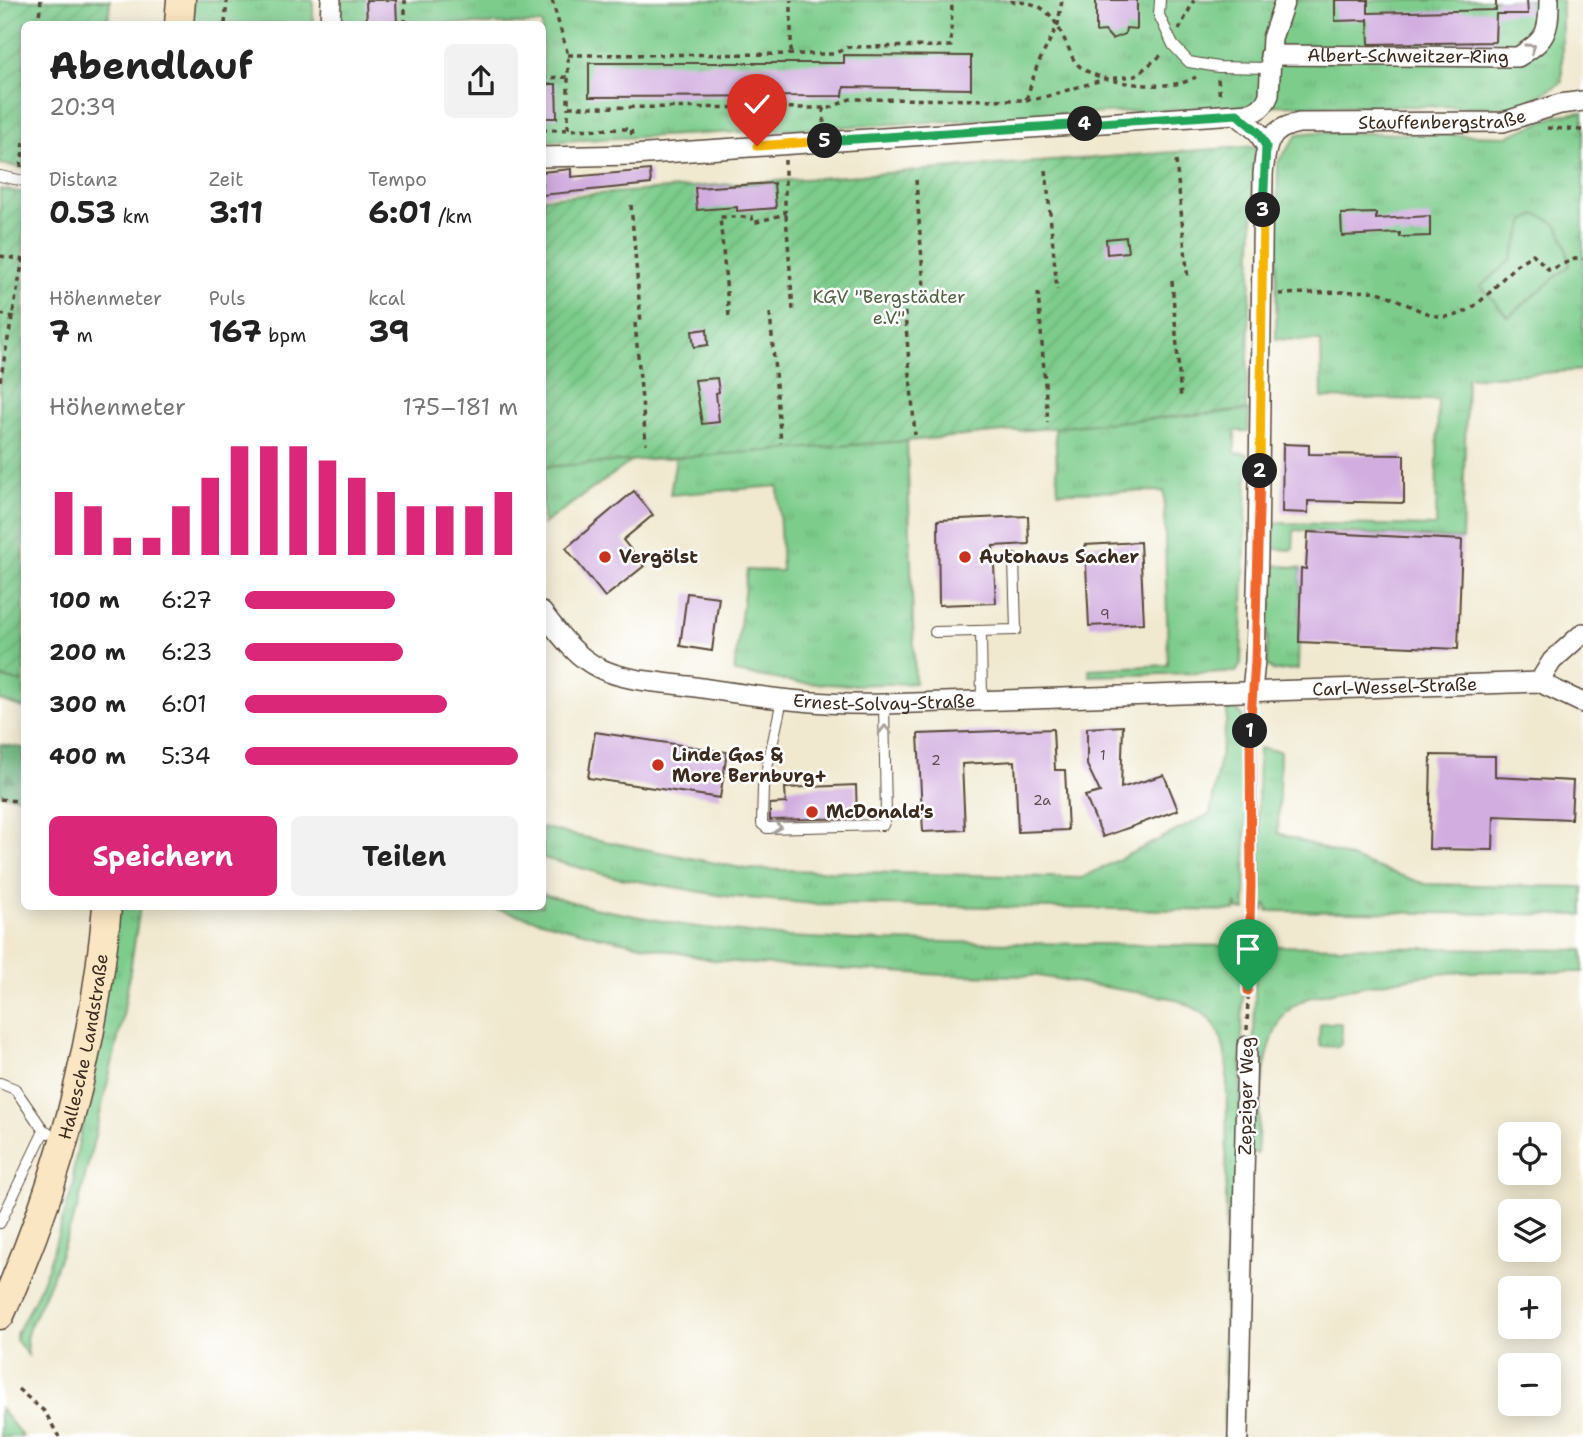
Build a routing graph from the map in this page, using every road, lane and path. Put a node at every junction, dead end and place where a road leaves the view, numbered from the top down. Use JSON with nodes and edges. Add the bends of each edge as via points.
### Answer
{"nodes":[{"id":1,"x":41,"y":0,"type":"edge"},
{"id":2,"x":181,"y":0,"type":"edge"},
{"id":3,"x":227,"y":0,"type":"edge"},
{"id":4,"x":331,"y":0,"type":"edge"},
{"id":5,"x":405,"y":0,"type":"edge"},
{"id":6,"x":552,"y":0,"type":"edge"},
{"id":7,"x":791,"y":0,"type":"edge"},
{"id":8,"x":952,"y":0,"type":"edge"},
{"id":9,"x":1012,"y":0,"type":"edge"},
{"id":10,"x":1062,"y":0,"type":"edge"},
{"id":11,"x":1160,"y":0,"type":"edge"},
{"id":12,"x":1194,"y":0,"type":"edge"},
{"id":13,"x":1284,"y":0,"type":"edge"},
{"id":14,"x":1549,"y":0,"type":"edge"},
{"id":15,"x":38,"y":21,"type":"edge"},
{"id":16,"x":179,"y":21,"type":"edge"},
{"id":17,"x":225,"y":21,"type":"edge"},
{"id":18,"x":330,"y":21,"type":"edge"},
{"id":19,"x":405,"y":21,"type":"edge"},
{"id":20,"x":1058,"y":24,"type":"junction"},
{"id":21,"x":1173,"y":45,"type":"junction"},
{"id":22,"x":791,"y":52,"type":"junction"},
{"id":23,"x":568,"y":55,"type":"junction"},
{"id":24,"x":1270,"y":62,"type":"junction"},
{"id":25,"x":1218,"y":67,"type":"junction"},
{"id":26,"x":568,"y":77,"type":"junction"},
{"id":27,"x":546,"y":78,"type":"edge"},
{"id":28,"x":1105,"y":79,"type":"junction"},
{"id":29,"x":1026,"y":100,"type":"junction"},
{"id":30,"x":1583,"y":101,"type":"edge"},
{"id":31,"x":568,"y":107,"type":"junction"},
{"id":32,"x":1262,"y":107,"type":"junction"},
{"id":33,"x":1229,"y":115,"type":"junction"},
{"id":34,"x":1298,"y":124,"type":"junction"},
{"id":35,"x":546,"y":130,"type":"edge"},
{"id":36,"x":568,"y":130,"type":"junction"},
{"id":37,"x":785,"y":144,"type":"junction"},
{"id":38,"x":1266,"y":146,"type":"junction"},
{"id":39,"x":633,"y":155,"type":"junction"},
{"id":40,"x":546,"y":157,"type":"edge"},
{"id":41,"x":1176,"y":161,"type":"dead end"},
{"id":42,"x":1046,"y":170,"type":"dead end"},
{"id":43,"x":0,"y":176,"type":"edge"},
{"id":44,"x":21,"y":180,"type":"edge"},
{"id":45,"x":916,"y":180,"type":"dead end"},
{"id":46,"x":631,"y":205,"type":"dead end"},
{"id":47,"x":785,"y":214,"type":"junction"},
{"id":48,"x":0,"y":256,"type":"edge"},
{"id":49,"x":1583,"y":259,"type":"edge"},
{"id":50,"x":21,"y":260,"type":"edge"},
{"id":51,"x":21,"y":277,"type":"edge"},
{"id":52,"x":1188,"y":280,"type":"dead end"},
{"id":53,"x":1172,"y":281,"type":"dead end"},
{"id":54,"x":1057,"y":290,"type":"dead end"},
{"id":55,"x":1038,"y":292,"type":"dead end"},
{"id":56,"x":1263,"y":295,"type":"junction"},
{"id":57,"x":925,"y":301,"type":"dead end"},
{"id":58,"x":904,"y":302,"type":"dead end"},
{"id":59,"x":793,"y":311,"type":"dead end"},
{"id":60,"x":769,"y":313,"type":"dead end"},
{"id":61,"x":0,"y":314,"type":"edge"},
{"id":62,"x":729,"y":316,"type":"dead end"},
{"id":63,"x":14,"y":317,"type":"junction"},
{"id":64,"x":0,"y":381,"type":"edge"},
{"id":65,"x":1181,"y":400,"type":"dead end"},
{"id":66,"x":1048,"y":423,"type":"dead end"},
{"id":67,"x":915,"y":435,"type":"dead end"},
{"id":68,"x":781,"y":443,"type":"dead end"},
{"id":69,"x":646,"y":444,"type":"dead end"},
{"id":70,"x":1014,"y":559,"type":"dead end"},
{"id":71,"x":546,"y":617,"type":"edge"},
{"id":72,"x":981,"y":631,"type":"junction"},
{"id":73,"x":935,"y":632,"type":"dead end"},
{"id":74,"x":1583,"y":633,"type":"edge"},
{"id":75,"x":1539,"y":682,"type":"junction"},
{"id":76,"x":1252,"y":691,"type":"junction"},
{"id":77,"x":782,"y":700,"type":"junction"},
{"id":78,"x":982,"y":701,"type":"junction"},
{"id":79,"x":1583,"y":703,"type":"edge"},
{"id":80,"x":884,"y":704,"type":"junction"},
{"id":81,"x":0,"y":799,"type":"edge"},
{"id":82,"x":21,"y":802,"type":"edge"},
{"id":83,"x":1251,"y":886,"type":"joint"},
{"id":84,"x":107,"y":910,"type":"edge"},
{"id":85,"x":1247,"y":1046,"type":"joint"},
{"id":86,"x":0,"y":1083,"type":"edge"},
{"id":87,"x":54,"y":1135,"type":"junction"},
{"id":88,"x":0,"y":1223,"type":"edge"},
{"id":89,"x":0,"y":1315,"type":"edge"},
{"id":90,"x":19,"y":1389,"type":"dead end"},
{"id":91,"x":59,"y":1437,"type":"edge"},
{"id":92,"x":1238,"y":1437,"type":"edge"}],
"edges":[{"from":1,"to":15,"type":"path"},
{"from":2,"to":16,"type":"main road"},
{"from":3,"to":17,"type":"path"},
{"from":4,"to":18,"type":"street"},
{"from":5,"to":19,"type":"path"},
{"from":6,"to":23,"type":"path"},
{"from":7,"to":22,"type":"path"},
{"from":8,"to":22,"type":"path","via":[[951,46],[848,47],[834,54]]},
{"from":9,"to":20,"type":"path","via":[[1042,7]]},
{"from":10,"to":20,"type":"path"},
{"from":11,"to":21,"type":"lane","via":[[1159,15]]},
{"from":12,"to":21,"type":"path"},
{"from":13,"to":24,"type":"street"},
{"from":24,"to":14,"type":"street","name":"Albert-Schweitzer-Ring","one_way":true,"via":[[1518,57],[1540,43],[1549,22]]},
{"from":20,"to":28,"type":"path","via":[[1075,62]]},
{"from":20,"to":29,"type":"path"},
{"from":21,"to":25,"type":"lane","via":[[1189,62]]},
{"from":21,"to":28,"type":"path","via":[[1135,76]]},
{"from":22,"to":23,"type":"path"},
{"from":23,"to":26,"type":"path"},
{"from":24,"to":25,"type":"lane"},
{"from":24,"to":32,"type":"street","via":[[1269,94]]},
{"from":25,"to":28,"type":"path","via":[[1182,83]]},
{"from":25,"to":33,"type":"path"},
{"from":26,"to":27,"type":"path"},
{"from":26,"to":31,"type":"path"},
{"from":28,"to":29,"type":"path"},
{"from":29,"to":31,"type":"path","via":[[850,99],[830,108]]},
{"from":30,"to":34,"type":"street","name":"Stauffenbergstraße","via":[[1503,122]]},
{"from":31,"to":36,"type":"path"},
{"from":32,"to":33,"type":"street"},
{"from":32,"to":34,"type":"street"},
{"from":33,"to":37,"type":"street"},
{"from":33,"to":38,"type":"street","via":[[1258,132]]},
{"from":34,"to":38,"type":"street","name":"Stauffenbergstraße","via":[[1279,130]]},
{"from":35,"to":36,"type":"path"},
{"from":36,"to":39,"type":"path","via":[[631,130]]},
{"from":37,"to":39,"type":"street"},
{"from":37,"to":47,"type":"path"},
{"from":38,"to":56,"type":"street"},
{"from":39,"to":40,"type":"street"},
{"from":41,"to":52,"type":"path"},
{"from":42,"to":54,"type":"path"},
{"from":43,"to":44,"type":"lane"},
{"from":45,"to":57,"type":"path"},
{"from":46,"to":69,"type":"path"},
{"from":47,"to":59,"type":"path"},
{"from":47,"to":62,"type":"path","via":[[753,223],[752,217],[720,217]]},
{"from":48,"to":50,"type":"path"},
{"from":49,"to":56,"type":"path","via":[[1549,270],[1533,254],[1467,312],[1455,317],[1430,314],[1374,291]]},
{"from":51,"to":63,"type":"path"},
{"from":53,"to":65,"type":"path"},
{"from":55,"to":66,"type":"path"},
{"from":56,"to":76,"type":"street"},
{"from":58,"to":67,"type":"path"},
{"from":60,"to":68,"type":"path"},
{"from":61,"to":63,"type":"path"},
{"from":63,"to":64,"type":"path"},
{"from":70,"to":72,"type":"lane","via":[[1016,630]]},
{"from":71,"to":77,"type":"street","name":"Ernest-Solvay-Straße","via":[[576,652],[610,673]]},
{"from":72,"to":73,"type":"lane"},
{"from":72,"to":78,"type":"lane"},
{"from":74,"to":75,"type":"street","via":[[1552,661]]},
{"from":75,"to":76,"type":"street","name":"Carl-Wessel-Straße"},
{"from":75,"to":79,"type":"street","name":"Carl-Wessel-Straße"},
{"from":76,"to":78,"type":"street","name":"Ernest-Solvay-Straße"},
{"from":76,"to":83,"type":"lane"},
{"from":77,"to":80,"type":"street","name":"Ernest-Solvay-Straße"},
{"from":77,"to":80,"type":"lane","one_way":true,"via":[[763,787],[762,824],[767,828],[883,825]]},
{"from":78,"to":80,"type":"street","name":"Ernest-Solvay-Straße"},
{"from":81,"to":82,"type":"path"},
{"from":83,"to":85,"type":"path","name":"Zepziger Weg"},
{"from":84,"to":87,"type":"main road","name":"Hallesche Landstraße","via":[[100,971]]},
{"from":85,"to":92,"type":"street","name":"Zepziger Weg"},
{"from":86,"to":87,"type":"lane","via":[[15,1089]]},
{"from":87,"to":88,"type":"lane"},
{"from":87,"to":89,"type":"main road","name":"Hallesche Landstraße","via":[[51,1185]]},
{"from":90,"to":91,"type":"path","via":[[45,1412]]}]}
